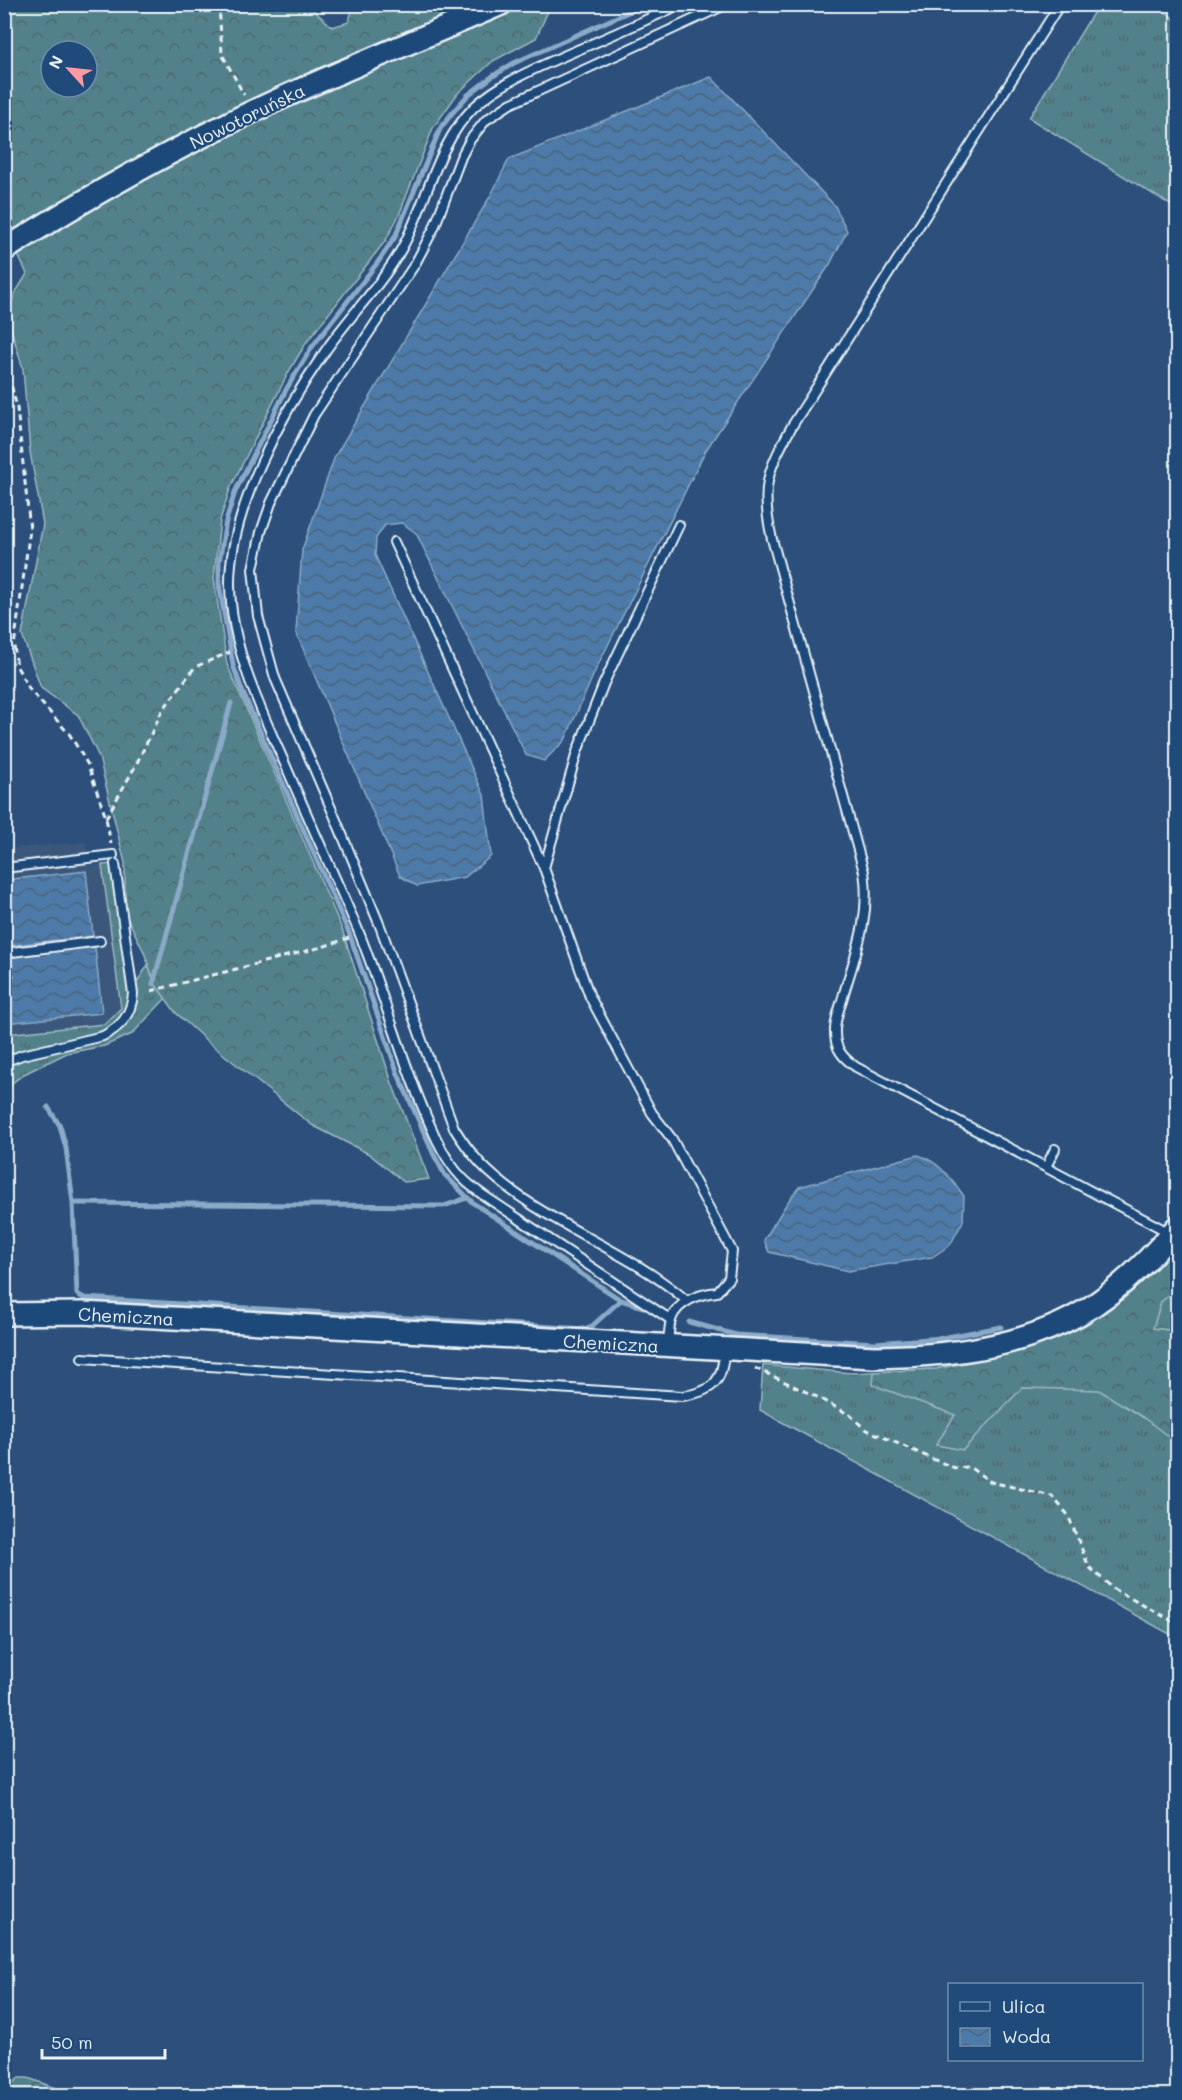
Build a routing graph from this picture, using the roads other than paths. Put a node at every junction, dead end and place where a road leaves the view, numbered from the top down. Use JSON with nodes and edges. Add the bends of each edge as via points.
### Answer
{"nodes":[{"id":1,"x":501,"y":4,"type":"edge"},
{"id":2,"x":681,"y":4,"type":"edge"},
{"id":3,"x":727,"y":4,"type":"edge"},
{"id":4,"x":1060,"y":4,"type":"edge"},
{"id":5,"x":4,"y":250,"type":"edge"},
{"id":6,"x":679,"y":525,"type":"dead end"},
{"id":7,"x":394,"y":542,"type":"dead end"},
{"id":8,"x":4,"y":868,"type":"edge"},
{"id":9,"x":544,"y":868,"type":"junction"},
{"id":10,"x":100,"y":941,"type":"dead end"},
{"id":11,"x":4,"y":953,"type":"edge"},
{"id":12,"x":4,"y":1062,"type":"edge"},
{"id":13,"x":1055,"y":1149,"type":"dead end"},
{"id":14,"x":1046,"y":1167,"type":"junction"},
{"id":15,"x":1174,"y":1230,"type":"edge"},
{"id":16,"x":687,"y":1301,"type":"junction"},
{"id":17,"x":4,"y":1314,"type":"edge"},
{"id":18,"x":671,"y":1320,"type":"junction"},
{"id":19,"x":668,"y":1346,"type":"junction"},
{"id":20,"x":728,"y":1349,"type":"junction"},
{"id":21,"x":82,"y":1358,"type":"dead end"}],
"edges":[{"from":1,"to":5,"type":"street","name":"Nowotoruńska","via":[[253,112],[134,173]]},
{"from":2,"to":18,"type":"lane","via":[[531,71],[474,107],[450,138],[401,250],[323,353],[272,441],[241,516],[230,583],[241,650],[262,713],[359,934],[408,1073],[443,1151],[467,1183],[483,1195]]},
{"from":3,"to":16,"type":"lane","via":[[510,104],[479,127],[461,157],[434,228],[415,264],[314,415],[271,503],[253,569],[258,616],[274,678],[380,926],[454,1128],[470,1152],[496,1178],[656,1277]]},
{"from":4,"to":14,"type":"lane","via":[[792,426],[774,461],[765,499],[772,539],[867,886],[862,933],[834,1032],[840,1052],[856,1067]]},
{"from":6,"to":9,"type":"lane","via":[[604,682],[577,752]]},
{"from":7,"to":9,"type":"lane"},
{"from":8,"to":12,"type":"lane","via":[[114,859],[133,994],[126,1018],[103,1036]]},
{"from":9,"to":16,"type":"lane","via":[[590,997],[732,1251],[729,1278],[717,1292]]},
{"from":10,"to":11,"type":"lane"},
{"from":13,"to":14,"type":"lane"},
{"from":14,"to":15,"type":"lane"},
{"from":15,"to":20,"type":"street","name":"Chemiczna","via":[[1124,1282],[1092,1306],[1028,1336],[909,1357]]},
{"from":16,"to":18,"type":"lane"},
{"from":17,"to":19,"type":"street","name":"Chemiczna","via":[[82,1313]]},
{"from":18,"to":19,"type":"lane"},
{"from":19,"to":20,"type":"street","name":"Chemiczna"},
{"from":20,"to":21,"type":"lane","via":[[722,1373],[712,1386],[682,1395]]}]}
